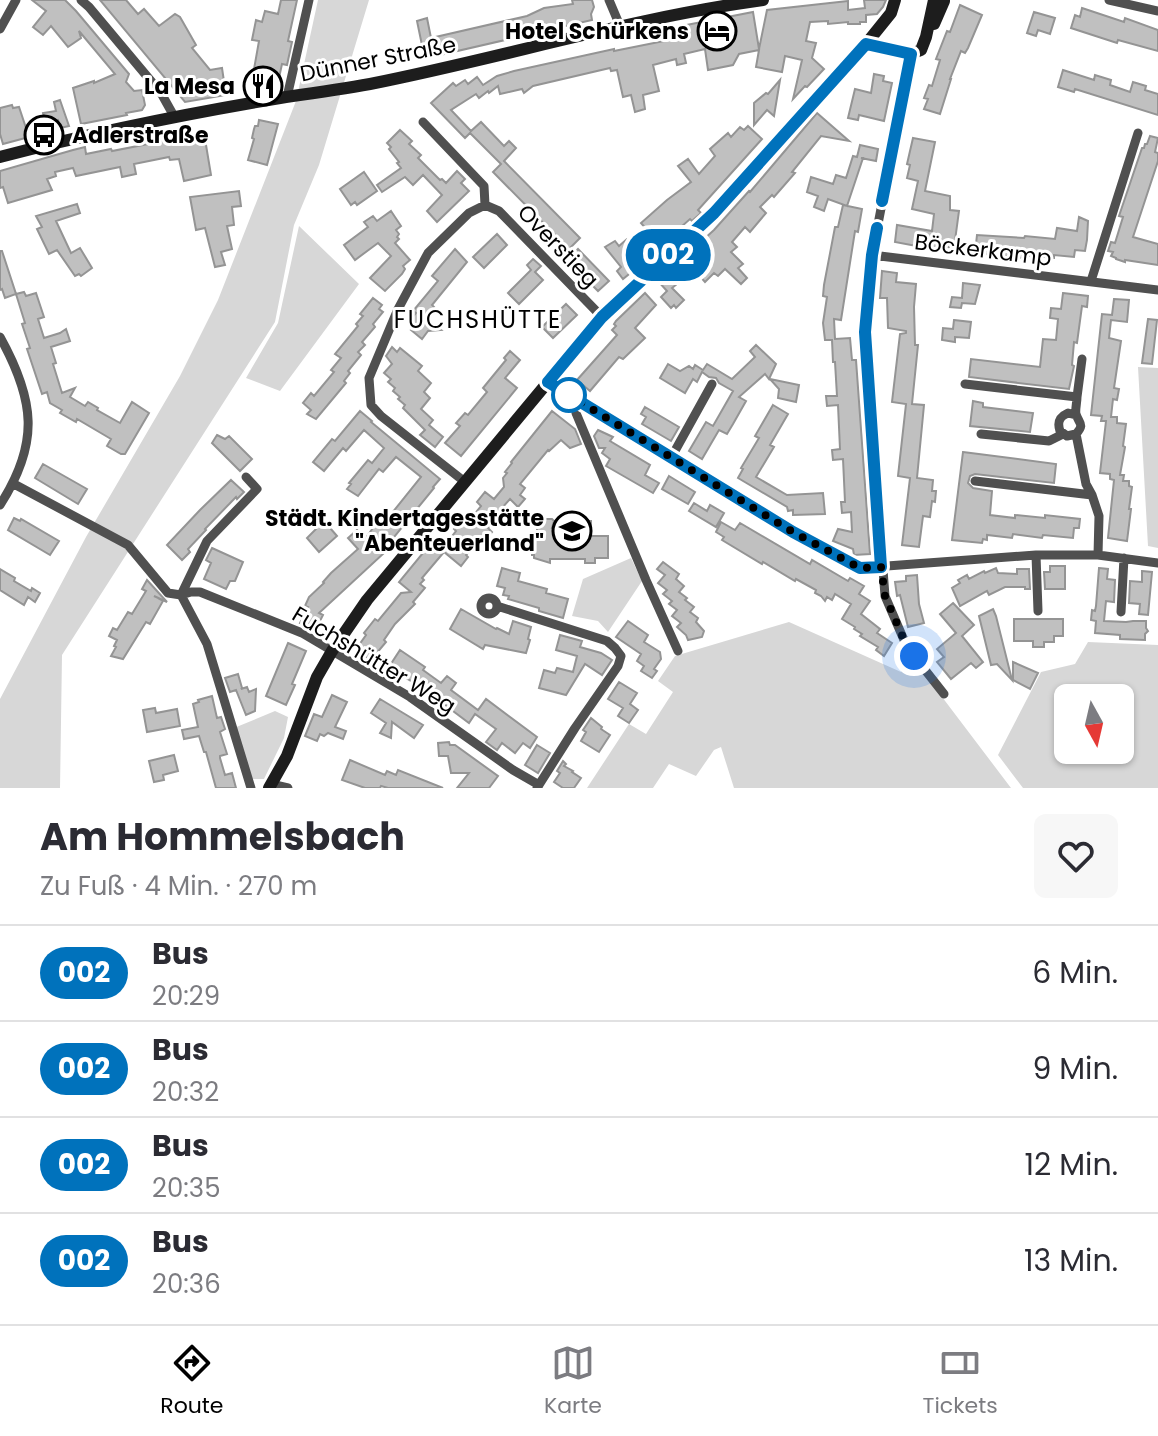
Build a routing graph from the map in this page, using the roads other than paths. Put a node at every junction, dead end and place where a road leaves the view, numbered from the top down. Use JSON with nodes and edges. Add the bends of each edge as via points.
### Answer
{"nodes":[{"id":1,"x":16,"y":0,"type":"edge"},
{"id":2,"x":81,"y":0,"type":"edge"},
{"id":3,"x":309,"y":0,"type":"edge"},
{"id":4,"x":609,"y":0,"type":"edge"},
{"id":5,"x":763,"y":0,"type":"edge"},
{"id":6,"x":895,"y":0,"type":"edge"},
{"id":7,"x":941,"y":0,"type":"edge"},
{"id":8,"x":1109,"y":0,"type":"edge"},
{"id":9,"x":1158,"y":11,"type":"edge"},
{"id":10,"x":620,"y":26,"type":"junction"},
{"id":11,"x":0,"y":29,"type":"edge"},
{"id":12,"x":866,"y":44,"type":"junction"},
{"id":13,"x":911,"y":54,"type":"junction"},
{"id":14,"x":287,"y":97,"type":"junction"},
{"id":15,"x":175,"y":118,"type":"junction"},
{"id":16,"x":423,"y":122,"type":"dead end"},
{"id":17,"x":1138,"y":133,"type":"dead end"},
{"id":18,"x":0,"y":157,"type":"edge"},
{"id":19,"x":485,"y":205,"type":"junction"},
{"id":20,"x":872,"y":255,"type":"junction"},
{"id":21,"x":1091,"y":281,"type":"junction"},
{"id":22,"x":1158,"y":290,"type":"edge"},
{"id":23,"x":602,"y":317,"type":"junction"},
{"id":24,"x":0,"y":337,"type":"edge"},
{"id":25,"x":1082,"y":359,"type":"dead end"},
{"id":26,"x":548,"y":382,"type":"junction"},
{"id":27,"x":712,"y":384,"type":"dead end"},
{"id":28,"x":965,"y":384,"type":"dead end"},
{"id":29,"x":1077,"y":397,"type":"junction"},
{"id":30,"x":581,"y":403,"type":"junction"},
{"id":31,"x":1076,"y":415,"type":"junction"},
{"id":32,"x":981,"y":434,"type":"dead end"},
{"id":33,"x":1063,"y":434,"type":"junction"},
{"id":34,"x":1076,"y":434,"type":"junction"},
{"id":35,"x":671,"y":458,"type":"junction"},
{"id":36,"x":246,"y":477,"type":"dead end"},
{"id":37,"x":975,"y":481,"type":"dead end"},
{"id":38,"x":465,"y":482,"type":"junction"},
{"id":39,"x":14,"y":484,"type":"junction"},
{"id":40,"x":1092,"y":495,"type":"junction"},
{"id":41,"x":0,"y":505,"type":"edge"},
{"id":42,"x":1036,"y":555,"type":"junction"},
{"id":43,"x":1098,"y":555,"type":"junction"},
{"id":44,"x":1124,"y":558,"type":"junction"},
{"id":45,"x":1158,"y":563,"type":"edge"},
{"id":46,"x":881,"y":567,"type":"junction"},
{"id":47,"x":181,"y":595,"type":"junction"},
{"id":48,"x":497,"y":606,"type":"dead end"},
{"id":49,"x":1038,"y":611,"type":"dead end"},
{"id":50,"x":1121,"y":612,"type":"dead end"},
{"id":51,"x":332,"y":651,"type":"junction"},
{"id":52,"x":678,"y":651,"type":"dead end"},
{"id":53,"x":944,"y":694,"type":"dead end"},
{"id":54,"x":270,"y":786,"type":"edge"},
{"id":55,"x":538,"y":787,"type":"edge"},
{"id":56,"x":251,"y":788,"type":"edge"},
{"id":57,"x":288,"y":788,"type":"edge"}],
"edges":[{"from":1,"to":11,"type":"street"},
{"from":2,"to":15,"type":"street","via":[[161,93]]},
{"from":3,"to":14,"type":"street"},
{"from":4,"to":10,"type":"street"},
{"from":5,"to":10,"type":"street","name":"Dünner Straße"},
{"from":6,"to":12,"type":"street"},
{"from":7,"to":13,"type":"street","via":[[921,50]]},
{"from":8,"to":9,"type":"street"},
{"from":10,"to":14,"type":"street","name":"Dünner Straße","via":[[381,82]]},
{"from":12,"to":13,"type":"street"},
{"from":12,"to":23,"type":"street","via":[[714,213]]},
{"from":13,"to":20,"type":"street"},
{"from":14,"to":15,"type":"street","name":"Dünner Straße"},
{"from":15,"to":18,"type":"street","name":"Dünner Straße"},
{"from":16,"to":19,"type":"street","name":"Overstieg","via":[[484,186]]},
{"from":17,"to":21,"type":"street"},
{"from":19,"to":23,"type":"street","name":"Overstieg","via":[[499,211]]},
{"from":19,"to":38,"type":"street","name":"Overstieg","via":[[469,213],[428,253],[369,378],[371,405],[379,415]]},
{"from":20,"to":21,"type":"street","name":"Böckerkamp"},
{"from":20,"to":46,"type":"street","via":[[865,332]]},
{"from":21,"to":22,"type":"street","name":"Böckerkamp"},
{"from":23,"to":26,"type":"street"},
{"from":24,"to":39,"type":"street","via":[[29,410],[28,436]]},
{"from":25,"to":29,"type":"street"},
{"from":26,"to":30,"type":"street"},
{"from":26,"to":38,"type":"street"},
{"from":27,"to":35,"type":"street"},
{"from":28,"to":29,"type":"street"},
{"from":29,"to":31,"type":"street"},
{"from":30,"to":35,"type":"street"},
{"from":30,"to":52,"type":"street","via":[[576,413]]},
{"from":31,"to":33,"type":"street","via":[[1060,418]]},
{"from":31,"to":34,"type":"street","via":[[1081,423]]},
{"from":32,"to":33,"type":"street","via":[[1049,441]]},
{"from":33,"to":34,"type":"street"},
{"from":34,"to":40,"type":"street"},
{"from":35,"to":46,"type":"street","via":[[846,561],[860,568]]},
{"from":36,"to":47,"type":"street","via":[[257,489],[207,541]]},
{"from":37,"to":40,"type":"street"},
{"from":38,"to":51,"type":"street","via":[[367,600]]},
{"from":39,"to":41,"type":"street"},
{"from":39,"to":47,"type":"street","name":"Fuchshütter Weg","via":[[128,545],[168,593]]},
{"from":40,"to":43,"type":"street","via":[[1099,516]]},
{"from":42,"to":43,"type":"street"},
{"from":42,"to":46,"type":"street"},
{"from":42,"to":49,"type":"street"},
{"from":43,"to":44,"type":"street"},
{"from":44,"to":45,"type":"street"},
{"from":44,"to":50,"type":"street"},
{"from":46,"to":53,"type":"street","via":[[885,596],[907,647]]},
{"from":47,"to":51,"type":"street","name":"Fuchshütter Weg","via":[[200,592],[302,633]]},
{"from":47,"to":56,"type":"street","name":"Fuchshütter Weg","via":[[207,644]]},
{"from":48,"to":55,"type":"street","via":[[607,641],[621,656]]},
{"from":51,"to":54,"type":"street"},
{"from":51,"to":55,"type":"street","name":"Fuchshütter Weg","via":[[410,697]]},
{"from":54,"to":57,"type":"street"}]}
